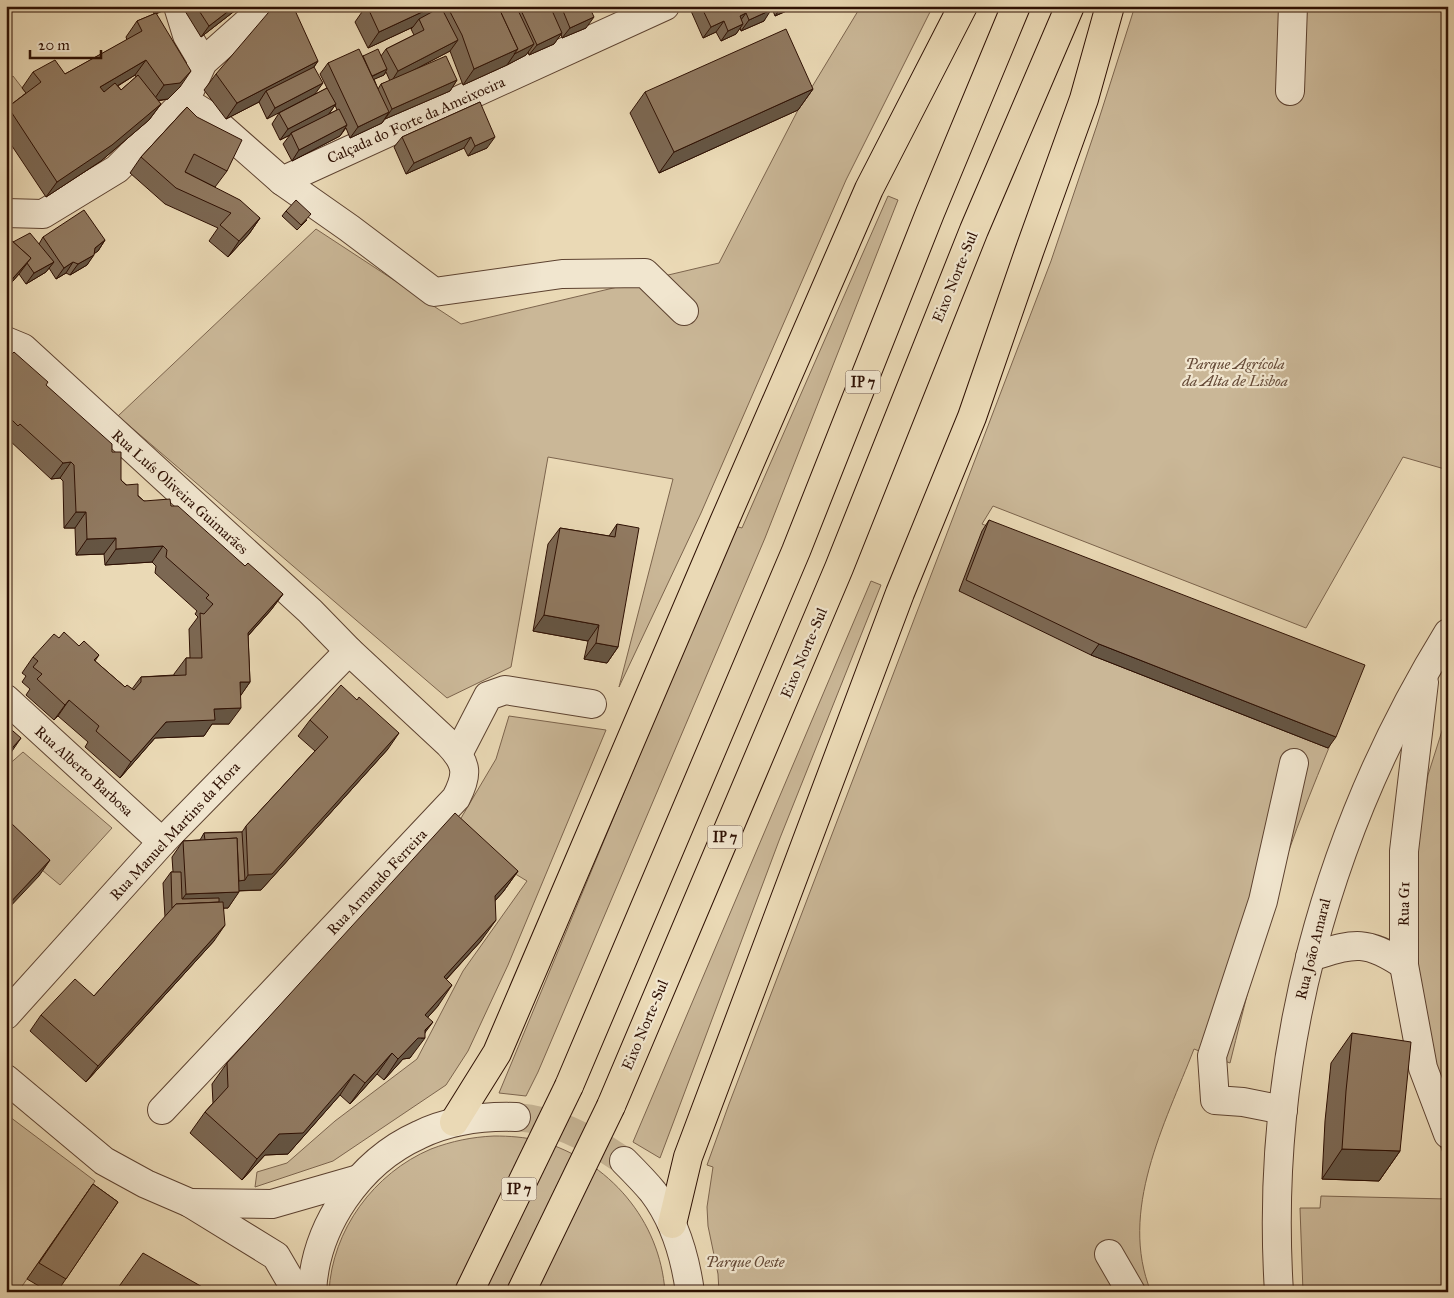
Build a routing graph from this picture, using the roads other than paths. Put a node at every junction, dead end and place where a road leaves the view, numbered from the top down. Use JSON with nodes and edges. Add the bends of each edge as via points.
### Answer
{"nodes":[{"id":1,"x":178,"y":6,"type":"edge"},
{"id":2,"x":266,"y":6,"type":"edge"},
{"id":3,"x":665,"y":6,"type":"edge"},
{"id":4,"x":963,"y":6,"type":"edge"},
{"id":5,"x":1016,"y":6,"type":"edge"},
{"id":6,"x":1070,"y":6,"type":"edge"},
{"id":7,"x":1110,"y":6,"type":"edge"},
{"id":8,"x":1293,"y":6,"type":"edge"},
{"id":9,"x":203,"y":62,"type":"junction"},
{"id":10,"x":1290,"y":91,"type":"dead end"},
{"id":11,"x":185,"y":101,"type":"junction"},
{"id":12,"x":282,"y":181,"type":"junction"},
{"id":13,"x":6,"y":213,"type":"edge"},
{"id":14,"x":684,"y":312,"type":"dead end"},
{"id":15,"x":6,"y":341,"type":"edge"},
{"id":16,"x":1448,"y":633,"type":"edge"},
{"id":17,"x":349,"y":651,"type":"junction"},
{"id":18,"x":1426,"y":668,"type":"junction"},
{"id":19,"x":6,"y":700,"type":"edge"},
{"id":20,"x":592,"y":704,"type":"dead end"},
{"id":21,"x":458,"y":754,"type":"junction"},
{"id":22,"x":1294,"y":763,"type":"dead end"},
{"id":23,"x":162,"y":842,"type":"junction"},
{"id":24,"x":1310,"y":957,"type":"junction"},
{"id":25,"x":1404,"y":965,"type":"junction"},
{"id":26,"x":6,"y":1015,"type":"edge"},
{"id":27,"x":6,"y":1079,"type":"edge"},
{"id":28,"x":162,"y":1110,"type":"dead end"},
{"id":29,"x":1283,"y":1110,"type":"junction"},
{"id":30,"x":516,"y":1118,"type":"tunnel mouth"},
{"id":31,"x":454,"y":1122,"type":"junction"},
{"id":32,"x":1448,"y":1134,"type":"edge"},
{"id":33,"x":624,"y":1161,"type":"tunnel mouth"},
{"id":34,"x":359,"y":1179,"type":"junction"},
{"id":35,"x":190,"y":1203,"type":"junction"},
{"id":36,"x":672,"y":1224,"type":"junction"},
{"id":37,"x":1109,"y":1254,"type":"dead end"},
{"id":38,"x":297,"y":1292,"type":"edge"},
{"id":39,"x":312,"y":1292,"type":"edge"},
{"id":40,"x":469,"y":1292,"type":"edge"},
{"id":41,"x":521,"y":1292,"type":"edge"},
{"id":42,"x":690,"y":1292,"type":"edge"},
{"id":43,"x":1131,"y":1292,"type":"edge"},
{"id":44,"x":1279,"y":1292,"type":"edge"}],
"edges":[{"from":1,"to":9,"type":"street","via":[[187,35]]},
{"from":2,"to":9,"type":"street"},
{"from":3,"to":12,"type":"street","name":"Calçada do Forte da Ameixoeira"},
{"from":4,"to":31,"type":"highway","via":[[869,189],[497,1053]]},
{"from":5,"to":40,"type":"highway","number":"IP 7","bridge":true,"via":[[796,551],[569,1086]]},
{"from":6,"to":41,"type":"highway","name":"Eixo Norte-Sul","number":"IP 7","bridge":true,"via":[[974,230],[839,568],[611,1106]]},
{"from":7,"to":36,"type":"highway","via":[[1084,99],[972,417],[900,592],[688,1157]]},
{"from":8,"to":10,"type":"street"},
{"from":9,"to":11,"type":"street"},
{"from":11,"to":12,"type":"street","via":[[206,114]]},
{"from":11,"to":13,"type":"street","via":[[117,169],[63,204],[43,214]]},
{"from":12,"to":14,"type":"street","via":[[434,292],[562,274],[645,273]]},
{"from":15,"to":17,"type":"street","name":"Rua Luís Oliveira Guimarães","via":[[23,348],[310,611]]},
{"from":16,"to":18,"type":"street","name":"Rua João Amaral"},
{"from":17,"to":21,"type":"street"},
{"from":17,"to":23,"type":"street","name":"Rua Manuel Martins da Hora"},
{"from":18,"to":24,"type":"street","name":"Rua João Amaral","via":[[1396,723],[1350,829],[1326,897]]},
{"from":18,"to":25,"type":"street","name":"Rua G1","via":[[1404,851]]},
{"from":19,"to":23,"type":"street","name":"Rua Alberto Barbosa"},
{"from":20,"to":21,"type":"street","via":[[505,690],[496,692],[488,696]]},
{"from":21,"to":28,"type":"street","name":"Rua Armando Ferreira","via":[[464,767],[464,782],[456,798]]},
{"from":22,"to":29,"type":"street","via":[[1263,901],[1212,1056],[1215,1100]]},
{"from":23,"to":26,"type":"street","name":"Rua Manuel Martins da Hora"},
{"from":24,"to":25,"type":"street","via":[[1347,945],[1367,946],[1385,952]]},
{"from":24,"to":29,"type":"street","name":"Rua João Amaral","via":[[1296,1018]]},
{"from":25,"to":32,"type":"street","name":"Rua G1","via":[[1423,1068]]},
{"from":27,"to":35,"type":"street","via":[[104,1161]]},
{"from":29,"to":44,"type":"street","name":"Rua João Amaral","via":[[1277,1204]]},
{"from":30,"to":31,"type":"street","via":[[491,1116]]},
{"from":31,"to":34,"type":"street","via":[[419,1135],[387,1154]]},
{"from":33,"to":36,"type":"street","via":[[653,1192]]},
{"from":34,"to":35,"type":"street","via":[[272,1204]]},
{"from":34,"to":39,"type":"street","via":[[337,1209],[321,1242]]},
{"from":35,"to":38,"type":"street","via":[[276,1256]]},
{"from":36,"to":42,"type":"street","via":[[685,1259]]},
{"from":37,"to":43,"type":"street"}]}
